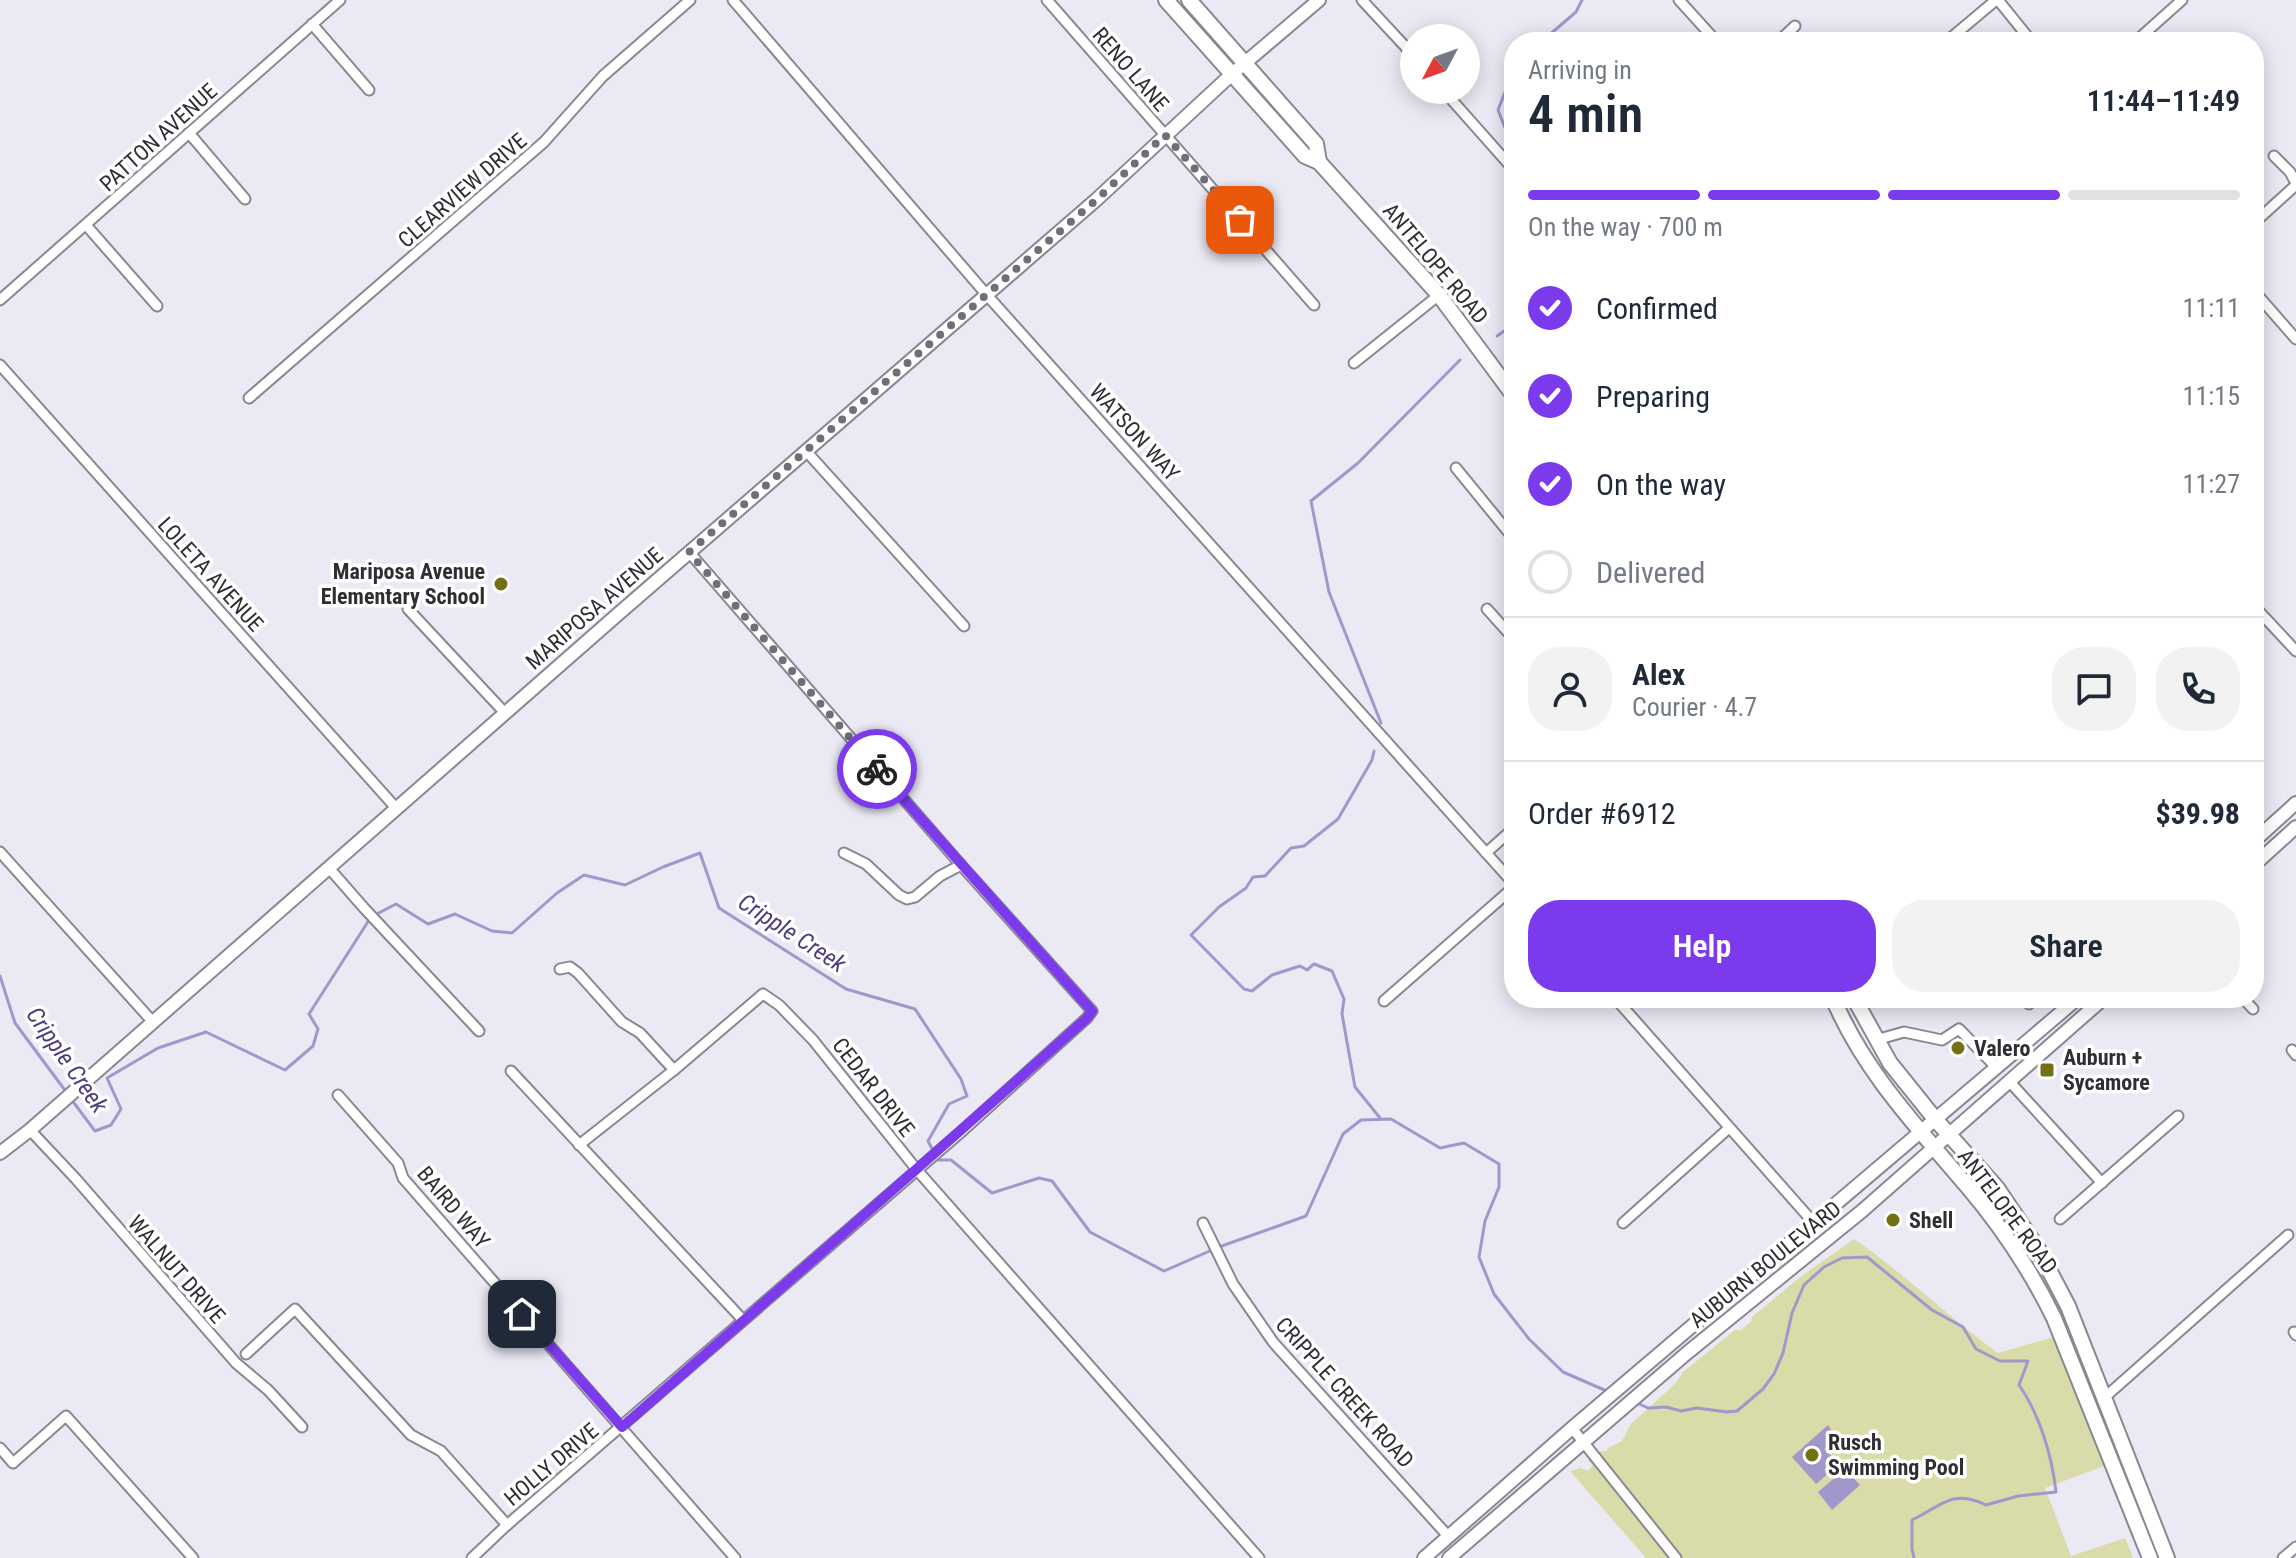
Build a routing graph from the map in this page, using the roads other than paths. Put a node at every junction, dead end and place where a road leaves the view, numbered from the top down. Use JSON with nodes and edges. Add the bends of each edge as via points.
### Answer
{"nodes":[{"id":1,"x":340,"y":0,"type":"edge"},
{"id":2,"x":690,"y":0,"type":"edge"},
{"id":3,"x":733,"y":0,"type":"edge"},
{"id":4,"x":1047,"y":0,"type":"edge"},
{"id":5,"x":1166,"y":0,"type":"edge"},
{"id":6,"x":1189,"y":0,"type":"edge"},
{"id":7,"x":1319,"y":0,"type":"edge"},
{"id":8,"x":1362,"y":0,"type":"edge"},
{"id":9,"x":1679,"y":0,"type":"edge"},
{"id":10,"x":1997,"y":0,"type":"edge"},
{"id":11,"x":2182,"y":0,"type":"edge"},
{"id":12,"x":312,"y":24,"type":"junction"},
{"id":13,"x":1795,"y":26,"type":"dead end"},
{"id":14,"x":1708,"y":32,"type":"edge"},
{"id":15,"x":1789,"y":32,"type":"edge"},
{"id":16,"x":1958,"y":32,"type":"edge"},
{"id":17,"x":2024,"y":32,"type":"edge"},
{"id":18,"x":2146,"y":32,"type":"edge"},
{"id":19,"x":1400,"y":41,"type":"edge"},
{"id":20,"x":1244,"y":63,"type":"junction"},
{"id":21,"x":1232,"y":74,"type":"junction"},
{"id":22,"x":369,"y":90,"type":"dead end"},
{"id":23,"x":1455,"y":104,"type":"edge"},
{"id":24,"x":189,"y":133,"type":"junction"},
{"id":25,"x":1165,"y":135,"type":"junction"},
{"id":26,"x":2274,"y":156,"type":"dead end"},
{"id":27,"x":1504,"y":159,"type":"edge"},
{"id":28,"x":1319,"y":162,"type":"junction"},
{"id":29,"x":2296,"y":184,"type":"edge"},
{"id":30,"x":245,"y":199,"type":"dead end"},
{"id":31,"x":2264,"y":214,"type":"edge"},
{"id":32,"x":86,"y":225,"type":"junction"},
{"id":33,"x":986,"y":294,"type":"junction"},
{"id":34,"x":1439,"y":295,"type":"junction"},
{"id":35,"x":0,"y":300,"type":"edge"},
{"id":36,"x":2264,"y":302,"type":"edge"},
{"id":37,"x":1314,"y":305,"type":"dead end"},
{"id":38,"x":157,"y":306,"type":"dead end"},
{"id":39,"x":2296,"y":339,"type":"edge"},
{"id":40,"x":1354,"y":363,"type":"dead end"},
{"id":41,"x":0,"y":365,"type":"edge"},
{"id":42,"x":1504,"y":383,"type":"edge"},
{"id":43,"x":249,"y":398,"type":"dead end"},
{"id":44,"x":806,"y":451,"type":"junction"},
{"id":45,"x":1456,"y":468,"type":"dead end"},
{"id":46,"x":1504,"y":527,"type":"edge"},
{"id":47,"x":689,"y":552,"type":"junction"},
{"id":48,"x":408,"y":609,"type":"dead end"},
{"id":49,"x":1487,"y":609,"type":"dead end"},
{"id":50,"x":2264,"y":617,"type":"edge"},
{"id":51,"x":964,"y":626,"type":"dead end"},
{"id":52,"x":1504,"y":628,"type":"edge"},
{"id":53,"x":2296,"y":651,"type":"edge"},
{"id":54,"x":505,"y":713,"type":"junction"},
{"id":55,"x":2296,"y":803,"type":"edge"},
{"id":56,"x":396,"y":808,"type":"junction"},
{"id":57,"x":2296,"y":827,"type":"edge"},
{"id":58,"x":2264,"y":832,"type":"edge"},
{"id":59,"x":1504,"y":837,"type":"edge"},
{"id":60,"x":0,"y":852,"type":"edge"},
{"id":61,"x":844,"y":853,"type":"dead end"},
{"id":62,"x":1486,"y":853,"type":"junction"},
{"id":63,"x":2264,"y":856,"type":"edge"},
{"id":64,"x":961,"y":865,"type":"junction"},
{"id":65,"x":329,"y":868,"type":"junction"},
{"id":66,"x":1504,"y":874,"type":"edge"},
{"id":67,"x":1504,"y":895,"type":"edge"},
{"id":68,"x":560,"y":969,"type":"dead end"},
{"id":69,"x":1384,"y":1001,"type":"dead end"},
{"id":70,"x":1624,"y":1008,"type":"edge"},
{"id":71,"x":1838,"y":1008,"type":"edge"},
{"id":72,"x":1861,"y":1008,"type":"edge"},
{"id":73,"x":2066,"y":1008,"type":"edge"},
{"id":74,"x":2093,"y":1008,"type":"edge"},
{"id":75,"x":152,"y":1021,"type":"junction"},
{"id":76,"x":479,"y":1031,"type":"dead end"},
{"id":77,"x":1876,"y":1040,"type":"junction"},
{"id":78,"x":1995,"y":1066,"type":"junction"},
{"id":79,"x":674,"y":1070,"type":"junction"},
{"id":80,"x":511,"y":1071,"type":"dead end"},
{"id":81,"x":2009,"y":1081,"type":"junction"},
{"id":82,"x":338,"y":1095,"type":"dead end"},
{"id":83,"x":2178,"y":1116,"type":"dead end"},
{"id":84,"x":1935,"y":1119,"type":"junction"},
{"id":85,"x":1729,"y":1128,"type":"junction"},
{"id":86,"x":30,"y":1130,"type":"junction"},
{"id":87,"x":1919,"y":1133,"type":"junction"},
{"id":88,"x":1949,"y":1135,"type":"junction"},
{"id":89,"x":579,"y":1145,"type":"junction"},
{"id":90,"x":1933,"y":1149,"type":"junction"},
{"id":91,"x":0,"y":1153,"type":"edge"},
{"id":92,"x":917,"y":1170,"type":"junction"},
{"id":93,"x":2102,"y":1183,"type":"junction"},
{"id":94,"x":2060,"y":1219,"type":"dead end"},
{"id":95,"x":1813,"y":1222,"type":"junction"},
{"id":96,"x":1203,"y":1223,"type":"dead end"},
{"id":97,"x":1623,"y":1223,"type":"dead end"},
{"id":98,"x":2288,"y":1235,"type":"dead end"},
{"id":99,"x":743,"y":1320,"type":"junction"},
{"id":100,"x":246,"y":1354,"type":"dead end"},
{"id":101,"x":2104,"y":1398,"type":"junction"},
{"id":102,"x":302,"y":1427,"type":"dead end"},
{"id":103,"x":622,"y":1427,"type":"junction"},
{"id":104,"x":1572,"y":1428,"type":"junction"},
{"id":105,"x":1583,"y":1442,"type":"junction"},
{"id":106,"x":0,"y":1448,"type":"edge"},
{"id":107,"x":507,"y":1525,"type":"junction"},
{"id":108,"x":1448,"y":1536,"type":"junction"},
{"id":109,"x":2296,"y":1547,"type":"edge"},
{"id":110,"x":193,"y":1558,"type":"edge"},
{"id":111,"x":472,"y":1558,"type":"edge"},
{"id":112,"x":735,"y":1558,"type":"edge"},
{"id":113,"x":1259,"y":1558,"type":"edge"},
{"id":114,"x":1424,"y":1558,"type":"edge"},
{"id":115,"x":1449,"y":1558,"type":"edge"},
{"id":116,"x":1676,"y":1558,"type":"edge"},
{"id":117,"x":2150,"y":1558,"type":"edge"},
{"id":118,"x":2167,"y":1558,"type":"edge"},
{"id":119,"x":2283,"y":1558,"type":"edge"}],
"edges":[{"from":1,"to":12,"type":"street","name":"PATTON AVENUE"},
{"from":2,"to":43,"type":"street","name":"CLEARVIEW DRIVE","via":[[603,76],[544,142]]},
{"from":3,"to":33,"type":"street","name":"WATSON WAY"},
{"from":4,"to":25,"type":"street","name":"RENO LANE"},
{"from":5,"to":21,"type":"main road","name":"ANTELOPE ROAD"},
{"from":6,"to":20,"type":"main road","name":"ANTELOPE ROAD"},
{"from":7,"to":20,"type":"main road","name":"MARIPOSA AVENUE"},
{"from":8,"to":19,"type":"street"},
{"from":9,"to":14,"type":"street"},
{"from":10,"to":16,"type":"street"},
{"from":10,"to":17,"type":"street"},
{"from":11,"to":18,"type":"street"},
{"from":12,"to":22,"type":"street"},
{"from":12,"to":24,"type":"street","name":"PATTON AVENUE"},
{"from":13,"to":15,"type":"street"},
{"from":20,"to":21,"type":"main road","name":"MARIPOSA AVENUE"},
{"from":20,"to":28,"type":"main road","name":"ANTELOPE ROAD","via":[[1316,144]]},
{"from":21,"to":25,"type":"main road","name":"MARIPOSA AVENUE"},
{"from":21,"to":28,"type":"main road","name":"ANTELOPE ROAD","via":[[1305,156]]},
{"from":23,"to":27,"type":"street"},
{"from":24,"to":30,"type":"street"},
{"from":24,"to":32,"type":"street","name":"PATTON AVENUE"},
{"from":25,"to":33,"type":"main road","name":"MARIPOSA AVENUE"},
{"from":25,"to":37,"type":"street","name":"RENO LANE"},
{"from":26,"to":29,"type":"street"},
{"from":28,"to":34,"type":"main road","name":"ANTELOPE ROAD"},
{"from":29,"to":31,"type":"street"},
{"from":32,"to":35,"type":"street","name":"PATTON AVENUE"},
{"from":32,"to":38,"type":"street"},
{"from":33,"to":44,"type":"main road","name":"MARIPOSA AVENUE"},
{"from":33,"to":62,"type":"street","name":"WATSON WAY"},
{"from":34,"to":40,"type":"street"},
{"from":34,"to":42,"type":"main road","name":"ANTELOPE ROAD"},
{"from":36,"to":39,"type":"street"},
{"from":41,"to":56,"type":"street","name":"LOLETA AVENUE"},
{"from":44,"to":47,"type":"main road","name":"MARIPOSA AVENUE"},
{"from":44,"to":51,"type":"street"},
{"from":45,"to":46,"type":"street"},
{"from":47,"to":54,"type":"main road","name":"MARIPOSA AVENUE"},
{"from":47,"to":64,"type":"street"},
{"from":48,"to":54,"type":"street"},
{"from":49,"to":52,"type":"street"},
{"from":50,"to":53,"type":"street"},
{"from":54,"to":56,"type":"main road","name":"MARIPOSA AVENUE"},
{"from":55,"to":58,"type":"main road"},
{"from":56,"to":65,"type":"main road","name":"MARIPOSA AVENUE"},
{"from":57,"to":63,"type":"main road"},
{"from":59,"to":62,"type":"street"},
{"from":60,"to":75,"type":"street"},
{"from":61,"to":64,"type":"street","via":[[866,864],[907,899]]},
{"from":62,"to":66,"type":"street","name":"WATSON WAY"},
{"from":64,"to":92,"type":"street","name":"HOLLY DRIVE","via":[[1092,1011]]},
{"from":65,"to":75,"type":"main road","name":"MARIPOSA AVENUE"},
{"from":65,"to":76,"type":"street"},
{"from":67,"to":69,"type":"street"},
{"from":68,"to":79,"type":"street","via":[[570,967],[578,973]]},
{"from":70,"to":85,"type":"street"},
{"from":71,"to":87,"type":"main road","name":"ANTELOPE ROAD","via":[[1856,1044]]},
{"from":72,"to":77,"type":"main road","name":"ANTELOPE ROAD"},
{"from":73,"to":78,"type":"main road","name":"AUBURN BOULEVARD"},
{"from":74,"to":81,"type":"main road","name":"AUBURN BOULEVARD"},
{"from":75,"to":86,"type":"main road","name":"MARIPOSA AVENUE"},
{"from":77,"to":78,"type":"street","via":[[1904,1032],[1942,1040],[1959,1029]]},
{"from":77,"to":84,"type":"main road","name":"ANTELOPE ROAD"},
{"from":78,"to":84,"type":"main road","name":"AUBURN BOULEVARD"},
{"from":79,"to":89,"type":"street"},
{"from":79,"to":92,"type":"street","name":"CEDAR DRIVE","via":[[763,994],[813,1040]]},
{"from":80,"to":89,"type":"street"},
{"from":81,"to":88,"type":"main road","name":"AUBURN BOULEVARD"},
{"from":81,"to":93,"type":"street"},
{"from":82,"to":103,"type":"street","name":"BAIRD WAY","via":[[398,1163],[403,1178]]},
{"from":83,"to":93,"type":"street"},
{"from":84,"to":87,"type":"main road","name":"AUBURN BOULEVARD"},
{"from":84,"to":88,"type":"main road","name":"ANTELOPE ROAD"},
{"from":85,"to":95,"type":"street"},
{"from":85,"to":97,"type":"street"},
{"from":86,"to":91,"type":"main road","name":"MARIPOSA AVENUE"},
{"from":86,"to":102,"type":"street","name":"WALNUT DRIVE","via":[[236,1363]]},
{"from":87,"to":90,"type":"main road","name":"ANTELOPE ROAD"},
{"from":87,"to":95,"type":"main road","name":"AUBURN BOULEVARD"},
{"from":88,"to":90,"type":"main road","name":"AUBURN BOULEVARD"},
{"from":88,"to":101,"type":"main road","name":"ANTELOPE ROAD","via":[[1997,1188],[2038,1249],[2068,1306]]},
{"from":89,"to":99,"type":"street"},
{"from":90,"to":105,"type":"main road","name":"AUBURN BOULEVARD"},
{"from":90,"to":117,"type":"main road","name":"ANTELOPE ROAD","via":[[2002,1232],[2043,1295]]},
{"from":92,"to":99,"type":"street","name":"HOLLY DRIVE"},
{"from":92,"to":113,"type":"street","name":"CEDAR DRIVE"},
{"from":93,"to":94,"type":"street"},
{"from":95,"to":104,"type":"main road","name":"AUBURN BOULEVARD"},
{"from":96,"to":108,"type":"street","name":"CRIPPLE CREEK ROAD","via":[[1233,1284],[1273,1342]]},
{"from":98,"to":101,"type":"street"},
{"from":99,"to":103,"type":"street","name":"HOLLY DRIVE"},
{"from":100,"to":107,"type":"street","via":[[295,1309],[411,1435],[441,1451]]},
{"from":101,"to":118,"type":"main road","name":"ANTELOPE ROAD"},
{"from":103,"to":107,"type":"street","name":"HOLLY DRIVE"},
{"from":103,"to":112,"type":"street","name":"BAIRD WAY"},
{"from":104,"to":105,"type":"street"},
{"from":104,"to":108,"type":"main road","name":"AUBURN BOULEVARD"},
{"from":105,"to":115,"type":"main road","name":"AUBURN BOULEVARD"},
{"from":105,"to":116,"type":"street"},
{"from":106,"to":110,"type":"street","via":[[13,1463],[66,1416]]},
{"from":107,"to":111,"type":"street","name":"HOLLY DRIVE"},
{"from":108,"to":114,"type":"main road","name":"AUBURN BOULEVARD"},
{"from":109,"to":119,"type":"street"}]}
